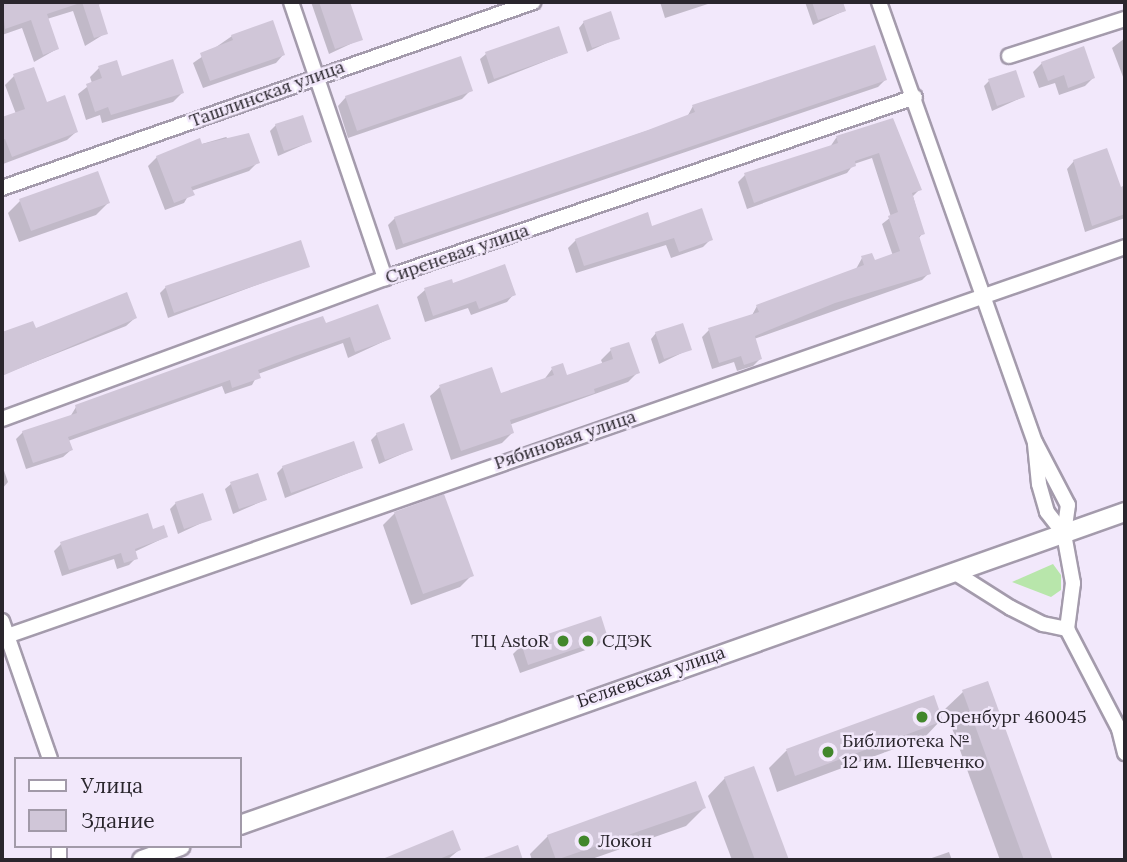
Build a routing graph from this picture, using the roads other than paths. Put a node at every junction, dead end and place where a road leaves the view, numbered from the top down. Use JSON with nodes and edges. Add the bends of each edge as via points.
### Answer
{"nodes":[{"id":1,"x":291,"y":2,"type":"edge"},
{"id":2,"x":533,"y":2,"type":"edge"},
{"id":3,"x":879,"y":2,"type":"edge"},
{"id":4,"x":1125,"y":19,"type":"edge"},
{"id":5,"x":1009,"y":56,"type":"dead end"},
{"id":6,"x":318,"y":75,"type":"junction"},
{"id":7,"x":915,"y":97,"type":"junction"},
{"id":8,"x":2,"y":188,"type":"edge"},
{"id":9,"x":1125,"y":247,"type":"edge"},
{"id":10,"x":385,"y":278,"type":"junction"},
{"id":11,"x":987,"y":296,"type":"junction"},
{"id":12,"x":2,"y":419,"type":"edge"},
{"id":13,"x":1035,"y":442,"type":"junction"},
{"id":14,"x":1125,"y":512,"type":"edge"},
{"id":15,"x":1064,"y":534,"type":"junction"},
{"id":16,"x":954,"y":572,"type":"junction"},
{"id":17,"x":2,"y":621,"type":"edge"},
{"id":18,"x":1067,"y":629,"type":"junction"},
{"id":19,"x":7,"y":636,"type":"junction"},
{"id":20,"x":1125,"y":753,"type":"edge"},
{"id":21,"x":49,"y":757,"type":"edge"},
{"id":22,"x":242,"y":824,"type":"edge"},
{"id":23,"x":175,"y":848,"type":"edge"},
{"id":24,"x":142,"y":860,"type":"edge"}],
"edges":[{"from":1,"to":6,"type":"street"},
{"from":2,"to":6,"type":"street","name":"Ташлинская улица"},
{"from":3,"to":7,"type":"street"},
{"from":4,"to":5,"type":"street"},
{"from":6,"to":8,"type":"street","name":"Ташлинская улица"},
{"from":6,"to":10,"type":"street"},
{"from":7,"to":10,"type":"street","name":"Сиреневая улица"},
{"from":7,"to":11,"type":"street"},
{"from":9,"to":11,"type":"street","name":"Рябиновая улица"},
{"from":10,"to":12,"type":"street","name":"Сиреневая улица"},
{"from":11,"to":13,"type":"street"},
{"from":11,"to":19,"type":"street","name":"Рябиновая улица"},
{"from":13,"to":15,"type":"street","via":[[1047,512]]},
{"from":13,"to":15,"type":"street","via":[[1068,505]]},
{"from":14,"to":15,"type":"main road","name":"Беляевская улица"},
{"from":15,"to":16,"type":"main road","name":"Беляевская улица"},
{"from":15,"to":18,"type":"street","via":[[1073,583]]},
{"from":16,"to":18,"type":"street","via":[[1022,614]]},
{"from":16,"to":22,"type":"main road","name":"Беляевская улица"},
{"from":17,"to":19,"type":"street"},
{"from":18,"to":20,"type":"street","via":[[1119,729]]},
{"from":19,"to":21,"type":"street"},
{"from":23,"to":24,"type":"main road"}]}
